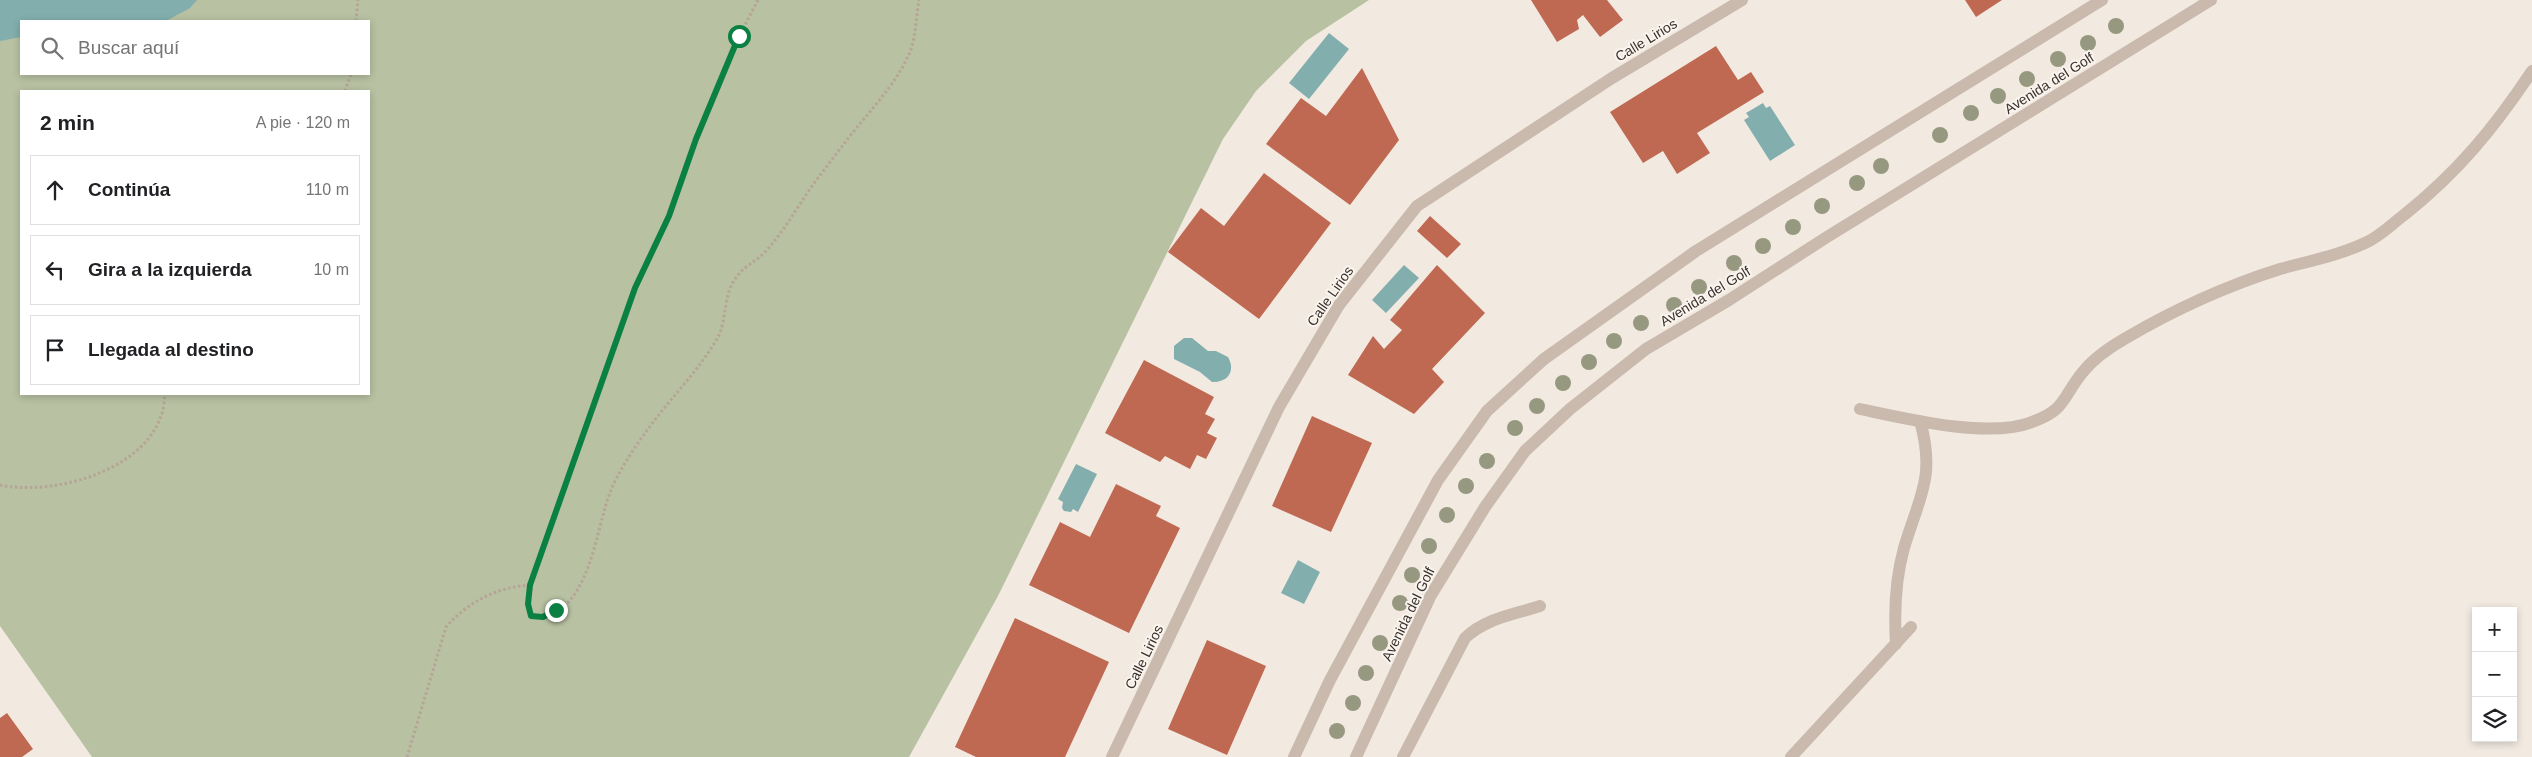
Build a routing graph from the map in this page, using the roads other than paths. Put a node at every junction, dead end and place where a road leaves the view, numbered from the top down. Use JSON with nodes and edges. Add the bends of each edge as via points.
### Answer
{"nodes":[{"id":1,"x":1742,"y":0,"type":"edge"},
{"id":2,"x":2102,"y":0,"type":"edge"},
{"id":3,"x":2211,"y":0,"type":"edge"},
{"id":4,"x":2532,"y":71,"type":"edge"},
{"id":5,"x":1860,"y":409,"type":"dead end"},
{"id":6,"x":1920,"y":421,"type":"junction"},
{"id":7,"x":1540,"y":606,"type":"dead end"},
{"id":8,"x":1911,"y":627,"type":"dead end"},
{"id":9,"x":1896,"y":644,"type":"junction"},
{"id":10,"x":1112,"y":757,"type":"edge"},
{"id":11,"x":1294,"y":757,"type":"edge"},
{"id":12,"x":1356,"y":757,"type":"edge"},
{"id":13,"x":1403,"y":757,"type":"edge"},
{"id":14,"x":1790,"y":757,"type":"edge"}],
"edges":[{"from":1,"to":10,"type":"street","name":"Calle Lirios","via":[[1612,78],[1417,206],[1339,305],[1279,407]]},
{"from":2,"to":11,"type":"street","via":[[1696,251],[1544,359],[1487,411],[1438,480],[1330,680]]},
{"from":3,"to":12,"type":"street","name":"Avenida del Golf","via":[[1646,349],[1570,409],[1525,451],[1485,506],[1431,595]]},
{"from":4,"to":6,"type":"street","via":[[2475,150],[2434,191],[2367,242],[2332,256],[2206,294],[2154,321],[2112,346],[2082,373],[2060,409],[2031,423],[1985,429]]},
{"from":5,"to":6,"type":"street"},
{"from":6,"to":9,"type":"street","via":[[1928,461],[1924,488],[1898,575]]},
{"from":7,"to":13,"type":"street","via":[[1488,621],[1465,638]]},
{"from":8,"to":9,"type":"street"},
{"from":9,"to":14,"type":"street"}]}
